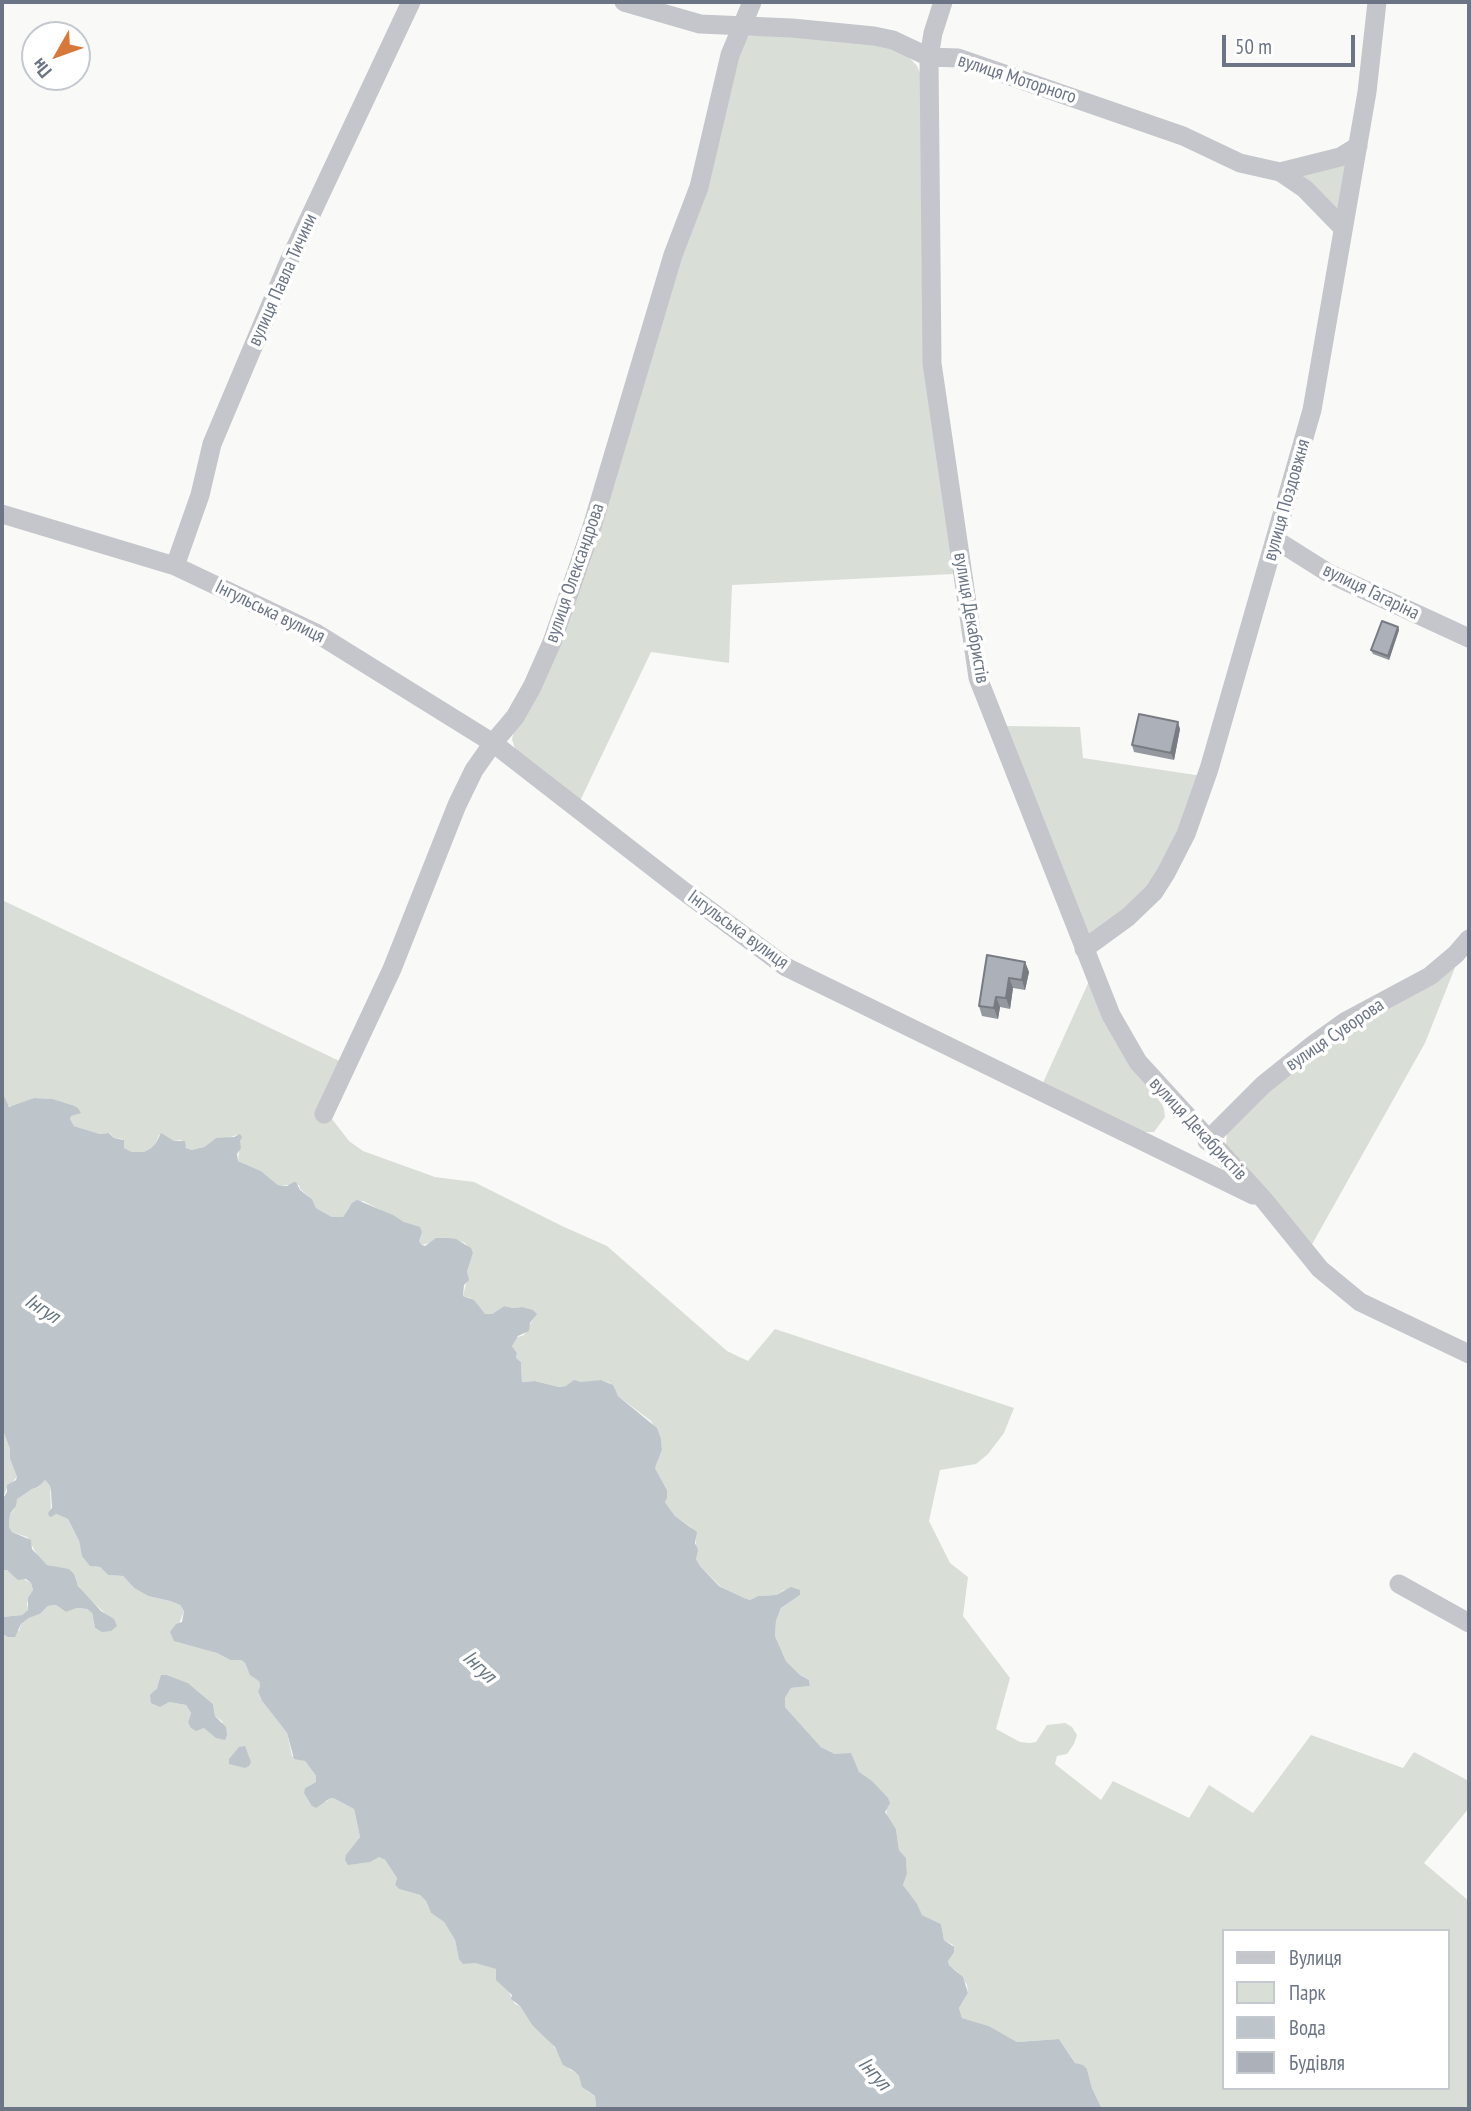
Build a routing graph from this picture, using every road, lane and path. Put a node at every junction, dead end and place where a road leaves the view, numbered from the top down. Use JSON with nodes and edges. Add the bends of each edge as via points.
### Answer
{"nodes":[{"id":1,"x":411,"y":2,"type":"edge"},
{"id":2,"x":624,"y":2,"type":"edge"},
{"id":3,"x":752,"y":2,"type":"edge"},
{"id":4,"x":943,"y":2,"type":"edge"},
{"id":5,"x":1377,"y":2,"type":"edge"},
{"id":6,"x":742,"y":28,"type":"junction"},
{"id":7,"x":929,"y":57,"type":"junction"},
{"id":8,"x":1358,"y":145,"type":"junction"},
{"id":9,"x":1280,"y":172,"type":"junction"},
{"id":10,"x":1343,"y":228,"type":"junction"},
{"id":11,"x":2,"y":514,"type":"edge"},
{"id":12,"x":1276,"y":540,"type":"junction"},
{"id":13,"x":175,"y":566,"type":"junction"},
{"id":14,"x":1469,"y":638,"type":"edge"},
{"id":15,"x":492,"y":743,"type":"junction"},
{"id":16,"x":1469,"y":939,"type":"edge"},
{"id":17,"x":1084,"y":949,"type":"junction"},
{"id":18,"x":324,"y":1115,"type":"dead end"},
{"id":19,"x":1207,"y":1141,"type":"junction"},
{"id":20,"x":1264,"y":1200,"type":"junction"},
{"id":21,"x":1469,"y":1354,"type":"edge"},
{"id":22,"x":1399,"y":1584,"type":"dead end"},
{"id":23,"x":1469,"y":1623,"type":"edge"}],
"edges":[{"from":1,"to":13,"type":"street","name":"вулиця Павла Тичини","via":[[290,259],[212,444]]},
{"from":2,"to":6,"type":"street","name":"вулиця Моторного","via":[[700,24]]},
{"from":3,"to":6,"type":"street","name":"вулиця Олександрова"},
{"from":4,"to":7,"type":"street","name":"вулиця Декабристів"},
{"from":5,"to":8,"type":"street","name":"вулиця Поздовжня"},
{"from":6,"to":7,"type":"street","name":"вулиця Моторного","via":[[874,36]]},
{"from":6,"to":15,"type":"street","name":"вулиця Олександрова","via":[[730,55],[699,187],[673,255],[591,530],[532,687],[515,717]]},
{"from":7,"to":9,"type":"street","name":"вулиця Моторного","via":[[958,58],[1183,136],[1240,163]]},
{"from":7,"to":17,"type":"street","name":"вулиця Декабристів","via":[[932,363],[972,647],[978,678]]},
{"from":8,"to":9,"type":"street","name":"вулиця Моторного","via":[[1340,157]]},
{"from":8,"to":10,"type":"street","name":"вулиця Поздовжня"},
{"from":9,"to":10,"type":"street","name":"вулиця Моторного","via":[[1305,189]]},
{"from":10,"to":12,"type":"street","name":"вулиця Поздовжня","via":[[1312,410]]},
{"from":11,"to":13,"type":"street","name":"Інгульська вулиця"},
{"from":12,"to":14,"type":"street","name":"вулиця Гагаріна","via":[[1330,574]]},
{"from":12,"to":17,"type":"street","name":"вулиця Поздовжня","via":[[1186,834],[1153,892]]},
{"from":13,"to":15,"type":"street","name":"Інгульська вулиця","via":[[316,633]]},
{"from":15,"to":18,"type":"street","name":"вулиця Олександрова","via":[[457,804],[392,969]]},
{"from":15,"to":20,"type":"street","name":"Інгульська вулиця","via":[[786,967]]},
{"from":16,"to":19,"type":"street","name":"вулиця Суворова","via":[[1430,976],[1346,1021],[1314,1044],[1263,1085]]},
{"from":17,"to":19,"type":"street","name":"вулиця Декабристів","via":[[1111,1015],[1138,1062]]},
{"from":19,"to":20,"type":"street","name":"вулиця Декабристів"},
{"from":20,"to":21,"type":"street","name":"Інгульська вулиця","via":[[1320,1269],[1360,1302]]},
{"from":22,"to":23,"type":"street"}]}
